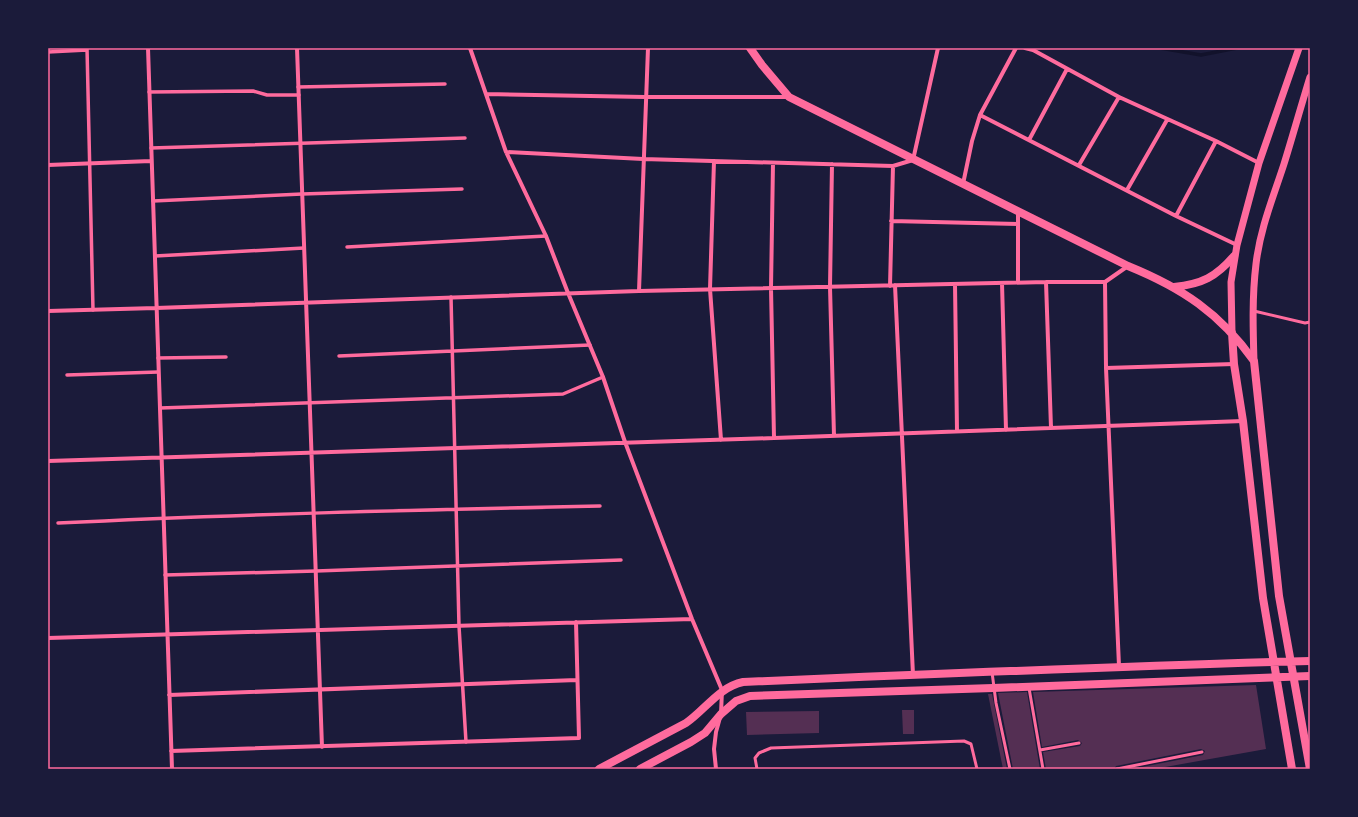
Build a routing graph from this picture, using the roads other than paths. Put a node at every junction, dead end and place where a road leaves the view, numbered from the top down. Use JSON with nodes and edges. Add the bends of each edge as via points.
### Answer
{"nodes":[{"id":1,"x":148,"y":48,"type":"edge"},
{"id":2,"x":297,"y":48,"type":"edge"},
{"id":3,"x":470,"y":48,"type":"edge"},
{"id":4,"x":648,"y":48,"type":"edge"},
{"id":5,"x":750,"y":48,"type":"edge"},
{"id":6,"x":938,"y":48,"type":"edge"},
{"id":7,"x":1016,"y":48,"type":"edge"},
{"id":8,"x":1025,"y":48,"type":"edge"},
{"id":9,"x":1299,"y":48,"type":"edge"},
{"id":10,"x":87,"y":49,"type":"edge"},
{"id":11,"x":48,"y":52,"type":"edge"},
{"id":12,"x":1067,"y":69,"type":"junction"},
{"id":13,"x":1310,"y":77,"type":"edge"},
{"id":14,"x":445,"y":84,"type":"dead end"},
{"id":15,"x":298,"y":87,"type":"junction"},
{"id":16,"x":149,"y":92,"type":"junction"},
{"id":17,"x":486,"y":94,"type":"junction"},
{"id":18,"x":299,"y":95,"type":"junction"},
{"id":19,"x":645,"y":97,"type":"junction"},
{"id":20,"x":789,"y":97,"type":"junction"},
{"id":21,"x":1119,"y":97,"type":"junction"},
{"id":22,"x":980,"y":115,"type":"junction"},
{"id":23,"x":1167,"y":120,"type":"junction"},
{"id":24,"x":465,"y":138,"type":"dead end"},
{"id":25,"x":1029,"y":140,"type":"junction"},
{"id":26,"x":1216,"y":141,"type":"junction"},
{"id":27,"x":300,"y":144,"type":"junction"},
{"id":28,"x":151,"y":148,"type":"junction"},
{"id":29,"x":506,"y":152,"type":"junction"},
{"id":30,"x":643,"y":159,"type":"junction"},
{"id":31,"x":913,"y":160,"type":"junction"},
{"id":32,"x":152,"y":161,"type":"junction"},
{"id":33,"x":714,"y":161,"type":"junction"},
{"id":34,"x":773,"y":163,"type":"junction"},
{"id":35,"x":1258,"y":163,"type":"junction"},
{"id":36,"x":89,"y":164,"type":"junction"},
{"id":37,"x":832,"y":164,"type":"junction"},
{"id":38,"x":48,"y":165,"type":"edge"},
{"id":39,"x":893,"y":166,"type":"junction"},
{"id":40,"x":1079,"y":166,"type":"junction"},
{"id":41,"x":963,"y":184,"type":"junction"},
{"id":42,"x":462,"y":189,"type":"dead end"},
{"id":43,"x":1127,"y":190,"type":"junction"},
{"id":44,"x":302,"y":194,"type":"junction"},
{"id":45,"x":153,"y":201,"type":"junction"},
{"id":46,"x":1018,"y":211,"type":"junction"},
{"id":47,"x":1176,"y":216,"type":"junction"},
{"id":48,"x":891,"y":221,"type":"junction"},
{"id":49,"x":1018,"y":224,"type":"junction"},
{"id":50,"x":546,"y":236,"type":"junction"},
{"id":51,"x":1237,"y":245,"type":"junction"},
{"id":52,"x":347,"y":247,"type":"dead end"},
{"id":53,"x":304,"y":248,"type":"junction"},
{"id":54,"x":155,"y":256,"type":"junction"},
{"id":55,"x":1234,"y":256,"type":"junction"},
{"id":56,"x":1128,"y":266,"type":"junction"},
{"id":57,"x":1018,"y":282,"type":"junction"},
{"id":58,"x":1046,"y":282,"type":"junction"},
{"id":59,"x":1105,"y":282,"type":"junction"},
{"id":60,"x":1002,"y":283,"type":"junction"},
{"id":61,"x":955,"y":284,"type":"junction"},
{"id":62,"x":895,"y":285,"type":"junction"},
{"id":63,"x":890,"y":286,"type":"junction"},
{"id":64,"x":830,"y":287,"type":"junction"},
{"id":65,"x":1174,"y":287,"type":"junction"},
{"id":66,"x":771,"y":288,"type":"junction"},
{"id":67,"x":710,"y":289,"type":"junction"},
{"id":68,"x":639,"y":291,"type":"junction"},
{"id":69,"x":568,"y":293,"type":"junction"},
{"id":70,"x":451,"y":297,"type":"junction"},
{"id":71,"x":306,"y":302,"type":"junction"},
{"id":72,"x":156,"y":308,"type":"junction"},
{"id":73,"x":93,"y":310,"type":"junction"},
{"id":74,"x":1252,"y":310,"type":"junction"},
{"id":75,"x":48,"y":311,"type":"edge"},
{"id":76,"x":1310,"y":322,"type":"edge"},
{"id":77,"x":1232,"y":333,"type":"junction"},
{"id":78,"x":590,"y":345,"type":"junction"},
{"id":79,"x":452,"y":351,"type":"junction"},
{"id":80,"x":339,"y":356,"type":"dead end"},
{"id":81,"x":226,"y":357,"type":"dead end"},
{"id":82,"x":158,"y":358,"type":"junction"},
{"id":83,"x":1254,"y":361,"type":"junction"},
{"id":84,"x":1234,"y":364,"type":"junction"},
{"id":85,"x":1106,"y":368,"type":"junction"},
{"id":86,"x":158,"y":372,"type":"junction"},
{"id":87,"x":67,"y":375,"type":"dead end"},
{"id":88,"x":603,"y":377,"type":"junction"},
{"id":89,"x":452,"y":398,"type":"junction"},
{"id":90,"x":309,"y":403,"type":"junction"},
{"id":91,"x":160,"y":408,"type":"junction"},
{"id":92,"x":1243,"y":421,"type":"junction"},
{"id":93,"x":1108,"y":426,"type":"junction"},
{"id":94,"x":1051,"y":428,"type":"junction"},
{"id":95,"x":1006,"y":430,"type":"junction"},
{"id":96,"x":957,"y":431,"type":"junction"},
{"id":97,"x":902,"y":433,"type":"junction"},
{"id":98,"x":834,"y":436,"type":"junction"},
{"id":99,"x":774,"y":438,"type":"junction"},
{"id":100,"x":721,"y":440,"type":"junction"},
{"id":101,"x":625,"y":442,"type":"junction"},
{"id":102,"x":454,"y":448,"type":"junction"},
{"id":103,"x":310,"y":452,"type":"junction"},
{"id":104,"x":161,"y":457,"type":"junction"},
{"id":105,"x":48,"y":461,"type":"edge"},
{"id":106,"x":600,"y":506,"type":"dead end"},
{"id":107,"x":456,"y":510,"type":"junction"},
{"id":108,"x":313,"y":513,"type":"junction"},
{"id":109,"x":163,"y":518,"type":"junction"},
{"id":110,"x":58,"y":523,"type":"dead end"},
{"id":111,"x":621,"y":560,"type":"dead end"},
{"id":112,"x":457,"y":566,"type":"junction"},
{"id":113,"x":316,"y":571,"type":"junction"},
{"id":114,"x":165,"y":575,"type":"junction"},
{"id":115,"x":692,"y":619,"type":"junction"},
{"id":116,"x":576,"y":622,"type":"junction"},
{"id":117,"x":459,"y":626,"type":"junction"},
{"id":118,"x":319,"y":630,"type":"junction"},
{"id":119,"x":167,"y":635,"type":"junction"},
{"id":120,"x":48,"y":638,"type":"edge"},
{"id":121,"x":1310,"y":661,"type":"edge"},
{"id":122,"x":1274,"y":662,"type":"junction"},
{"id":123,"x":1291,"y":662,"type":"junction"},
{"id":124,"x":1119,"y":666,"type":"junction"},
{"id":125,"x":992,"y":672,"type":"junction"},
{"id":126,"x":913,"y":675,"type":"junction"},
{"id":127,"x":1310,"y":676,"type":"edge"},
{"id":128,"x":1293,"y":677,"type":"junction"},
{"id":129,"x":1276,"y":678,"type":"junction"},
{"id":130,"x":577,"y":680,"type":"junction"},
{"id":131,"x":462,"y":684,"type":"junction"},
{"id":132,"x":1029,"y":687,"type":"junction"},
{"id":133,"x":993,"y":688,"type":"junction"},
{"id":134,"x":320,"y":689,"type":"junction"},
{"id":135,"x":722,"y":690,"type":"junction"},
{"id":136,"x":169,"y":695,"type":"junction"},
{"id":137,"x":721,"y":714,"type":"junction"},
{"id":138,"x":466,"y":742,"type":"junction"},
{"id":139,"x":1079,"y":743,"type":"dead end"},
{"id":140,"x":322,"y":747,"type":"junction"},
{"id":141,"x":1040,"y":750,"type":"junction"},
{"id":142,"x":171,"y":751,"type":"junction"},
{"id":143,"x":1202,"y":752,"type":"dead end"},
{"id":144,"x":172,"y":769,"type":"edge"},
{"id":145,"x":599,"y":769,"type":"edge"},
{"id":146,"x":640,"y":769,"type":"edge"},
{"id":147,"x":716,"y":769,"type":"edge"},
{"id":148,"x":757,"y":769,"type":"edge"},
{"id":149,"x":977,"y":769,"type":"edge"},
{"id":150,"x":1010,"y":769,"type":"edge"},
{"id":151,"x":1043,"y":769,"type":"edge"},
{"id":152,"x":1117,"y":769,"type":"edge"},
{"id":153,"x":1292,"y":769,"type":"edge"},
{"id":154,"x":1310,"y":769,"type":"edge"}],
"edges":[{"from":1,"to":16,"type":"street"},
{"from":2,"to":15,"type":"street"},
{"from":3,"to":17,"type":"street"},
{"from":4,"to":19,"type":"street"},
{"from":5,"to":20,"type":"main road"},
{"from":6,"to":31,"type":"street"},
{"from":7,"to":22,"type":"street"},
{"from":8,"to":12,"type":"street"},
{"from":9,"to":35,"type":"street"},
{"from":10,"to":11,"type":"street"},
{"from":10,"to":36,"type":"street"},
{"from":12,"to":21,"type":"street"},
{"from":12,"to":25,"type":"street"},
{"from":13,"to":74,"type":"street","via":[[1264,222],[1256,264]]},
{"from":14,"to":15,"type":"street"},
{"from":15,"to":18,"type":"street"},
{"from":16,"to":18,"type":"street","via":[[253,91],[267,95]]},
{"from":16,"to":28,"type":"street"},
{"from":17,"to":19,"type":"street"},
{"from":17,"to":29,"type":"street"},
{"from":18,"to":27,"type":"street"},
{"from":19,"to":20,"type":"street"},
{"from":19,"to":30,"type":"street"},
{"from":20,"to":31,"type":"main road"},
{"from":21,"to":23,"type":"street"},
{"from":21,"to":40,"type":"street"},
{"from":22,"to":25,"type":"street"},
{"from":22,"to":41,"type":"street"},
{"from":23,"to":26,"type":"street"},
{"from":23,"to":43,"type":"street"},
{"from":24,"to":27,"type":"street"},
{"from":25,"to":40,"type":"street"},
{"from":26,"to":35,"type":"street"},
{"from":26,"to":47,"type":"street"},
{"from":27,"to":28,"type":"street"},
{"from":27,"to":44,"type":"street"},
{"from":28,"to":32,"type":"street"},
{"from":29,"to":30,"type":"street"},
{"from":29,"to":50,"type":"street"},
{"from":30,"to":33,"type":"street"},
{"from":30,"to":68,"type":"street"},
{"from":31,"to":39,"type":"street"},
{"from":31,"to":41,"type":"main road"},
{"from":32,"to":36,"type":"street"},
{"from":32,"to":45,"type":"street"},
{"from":33,"to":34,"type":"street"},
{"from":33,"to":67,"type":"street"},
{"from":34,"to":37,"type":"street"},
{"from":34,"to":66,"type":"street"},
{"from":35,"to":51,"type":"street"},
{"from":36,"to":38,"type":"street"},
{"from":36,"to":73,"type":"street"},
{"from":37,"to":39,"type":"street"},
{"from":37,"to":64,"type":"street"},
{"from":39,"to":48,"type":"street"},
{"from":40,"to":43,"type":"street"},
{"from":41,"to":46,"type":"main road"},
{"from":42,"to":44,"type":"street"},
{"from":43,"to":47,"type":"street"},
{"from":44,"to":45,"type":"street"},
{"from":44,"to":53,"type":"street"},
{"from":45,"to":54,"type":"street"},
{"from":46,"to":49,"type":"street"},
{"from":46,"to":56,"type":"main road"},
{"from":47,"to":51,"type":"street"},
{"from":48,"to":49,"type":"street"},
{"from":48,"to":63,"type":"street"},
{"from":49,"to":57,"type":"street"},
{"from":50,"to":52,"type":"street"},
{"from":50,"to":69,"type":"street"},
{"from":51,"to":55,"type":"street"},
{"from":53,"to":54,"type":"street"},
{"from":53,"to":71,"type":"street"},
{"from":54,"to":72,"type":"street"},
{"from":55,"to":65,"type":"main road","via":[[1223,270],[1208,279]]},
{"from":55,"to":77,"type":"street","via":[[1231,282]]},
{"from":56,"to":59,"type":"street"},
{"from":56,"to":65,"type":"main road"},
{"from":57,"to":58,"type":"street"},
{"from":57,"to":60,"type":"street"},
{"from":58,"to":59,"type":"street"},
{"from":58,"to":94,"type":"street"},
{"from":59,"to":85,"type":"street"},
{"from":60,"to":61,"type":"street"},
{"from":60,"to":95,"type":"street"},
{"from":61,"to":62,"type":"street"},
{"from":61,"to":96,"type":"street"},
{"from":62,"to":63,"type":"street"},
{"from":62,"to":97,"type":"street"},
{"from":63,"to":64,"type":"street"},
{"from":64,"to":66,"type":"street"},
{"from":64,"to":98,"type":"street"},
{"from":65,"to":77,"type":"main road","via":[[1206,309]]},
{"from":66,"to":67,"type":"street"},
{"from":66,"to":99,"type":"street"},
{"from":67,"to":68,"type":"street"},
{"from":67,"to":100,"type":"street"},
{"from":68,"to":69,"type":"street"},
{"from":69,"to":70,"type":"street"},
{"from":69,"to":78,"type":"street"},
{"from":70,"to":71,"type":"street"},
{"from":70,"to":79,"type":"street"},
{"from":71,"to":72,"type":"street"},
{"from":71,"to":90,"type":"street"},
{"from":72,"to":73,"type":"street"},
{"from":72,"to":82,"type":"street"},
{"from":73,"to":75,"type":"street"},
{"from":74,"to":76,"type":"lane"},
{"from":74,"to":83,"type":"street"},
{"from":77,"to":83,"type":"main road"},
{"from":77,"to":84,"type":"main road"},
{"from":78,"to":79,"type":"street"},
{"from":78,"to":88,"type":"street"},
{"from":79,"to":80,"type":"street"},
{"from":79,"to":89,"type":"street"},
{"from":81,"to":82,"type":"street"},
{"from":82,"to":86,"type":"street"},
{"from":83,"to":123,"type":"main road","via":[[1279,596]]},
{"from":84,"to":85,"type":"street"},
{"from":84,"to":92,"type":"main road"},
{"from":85,"to":93,"type":"street"},
{"from":86,"to":87,"type":"street"},
{"from":86,"to":91,"type":"street"},
{"from":88,"to":89,"type":"street","via":[[563,394]]},
{"from":88,"to":101,"type":"street"},
{"from":89,"to":90,"type":"street"},
{"from":89,"to":102,"type":"street"},
{"from":90,"to":91,"type":"street"},
{"from":90,"to":103,"type":"street"},
{"from":91,"to":104,"type":"street"},
{"from":92,"to":93,"type":"street"},
{"from":92,"to":122,"type":"main road","via":[[1263,598]]},
{"from":93,"to":94,"type":"street"},
{"from":93,"to":124,"type":"street"},
{"from":94,"to":95,"type":"street"},
{"from":95,"to":96,"type":"street"},
{"from":96,"to":97,"type":"street"},
{"from":97,"to":98,"type":"street"},
{"from":97,"to":126,"type":"street"},
{"from":98,"to":99,"type":"street"},
{"from":99,"to":100,"type":"street"},
{"from":100,"to":101,"type":"street"},
{"from":101,"to":102,"type":"street"},
{"from":101,"to":115,"type":"street"},
{"from":102,"to":103,"type":"street"},
{"from":102,"to":107,"type":"street"},
{"from":103,"to":104,"type":"street"},
{"from":103,"to":108,"type":"street"},
{"from":104,"to":105,"type":"street"},
{"from":104,"to":109,"type":"street"},
{"from":106,"to":107,"type":"street"},
{"from":107,"to":108,"type":"street"},
{"from":107,"to":112,"type":"street"},
{"from":108,"to":109,"type":"street"},
{"from":108,"to":113,"type":"street"},
{"from":109,"to":110,"type":"street"},
{"from":109,"to":114,"type":"street"},
{"from":111,"to":112,"type":"street"},
{"from":112,"to":113,"type":"street"},
{"from":112,"to":117,"type":"street"},
{"from":113,"to":114,"type":"street"},
{"from":113,"to":118,"type":"street"},
{"from":114,"to":119,"type":"street"},
{"from":115,"to":116,"type":"street"},
{"from":115,"to":135,"type":"street"},
{"from":116,"to":117,"type":"street"},
{"from":116,"to":130,"type":"street"},
{"from":117,"to":118,"type":"street"},
{"from":117,"to":131,"type":"street"},
{"from":118,"to":119,"type":"street"},
{"from":118,"to":134,"type":"street"},
{"from":119,"to":120,"type":"street"},
{"from":119,"to":136,"type":"street"},
{"from":121,"to":123,"type":"main road"},
{"from":122,"to":123,"type":"main road"},
{"from":122,"to":124,"type":"main road"},
{"from":122,"to":129,"type":"main road"},
{"from":123,"to":128,"type":"main road"},
{"from":124,"to":125,"type":"main road"},
{"from":125,"to":126,"type":"main road"},
{"from":125,"to":133,"type":"lane"},
{"from":126,"to":135,"type":"main road","via":[[743,682]]},
{"from":127,"to":128,"type":"main road"},
{"from":128,"to":129,"type":"main road"},
{"from":128,"to":154,"type":"main road"},
{"from":129,"to":132,"type":"main road"},
{"from":129,"to":153,"type":"main road"},
{"from":130,"to":131,"type":"street"},
{"from":130,"to":138,"type":"street","via":[[579,738]]},
{"from":131,"to":134,"type":"street"},
{"from":131,"to":138,"type":"street"},
{"from":132,"to":133,"type":"main road"},
{"from":132,"to":141,"type":"lane"},
{"from":133,"to":137,"type":"main road","via":[[757,695],[736,701]]},
{"from":133,"to":150,"type":"lane"},
{"from":134,"to":136,"type":"street"},
{"from":134,"to":140,"type":"street"},
{"from":135,"to":137,"type":"street"},
{"from":135,"to":145,"type":"main road","via":[[697,716]]},
{"from":136,"to":142,"type":"street"},
{"from":137,"to":146,"type":"main road","via":[[705,733]]},
{"from":137,"to":147,"type":"street","via":[[714,749]]},
{"from":138,"to":140,"type":"street"},
{"from":139,"to":141,"type":"lane"},
{"from":140,"to":142,"type":"street"},
{"from":141,"to":151,"type":"lane"},
{"from":142,"to":144,"type":"street"},
{"from":143,"to":152,"type":"lane"},
{"from":148,"to":149,"type":"lane","via":[[755,758],[759,753],[771,748],[964,742],[971,744]]}]}
